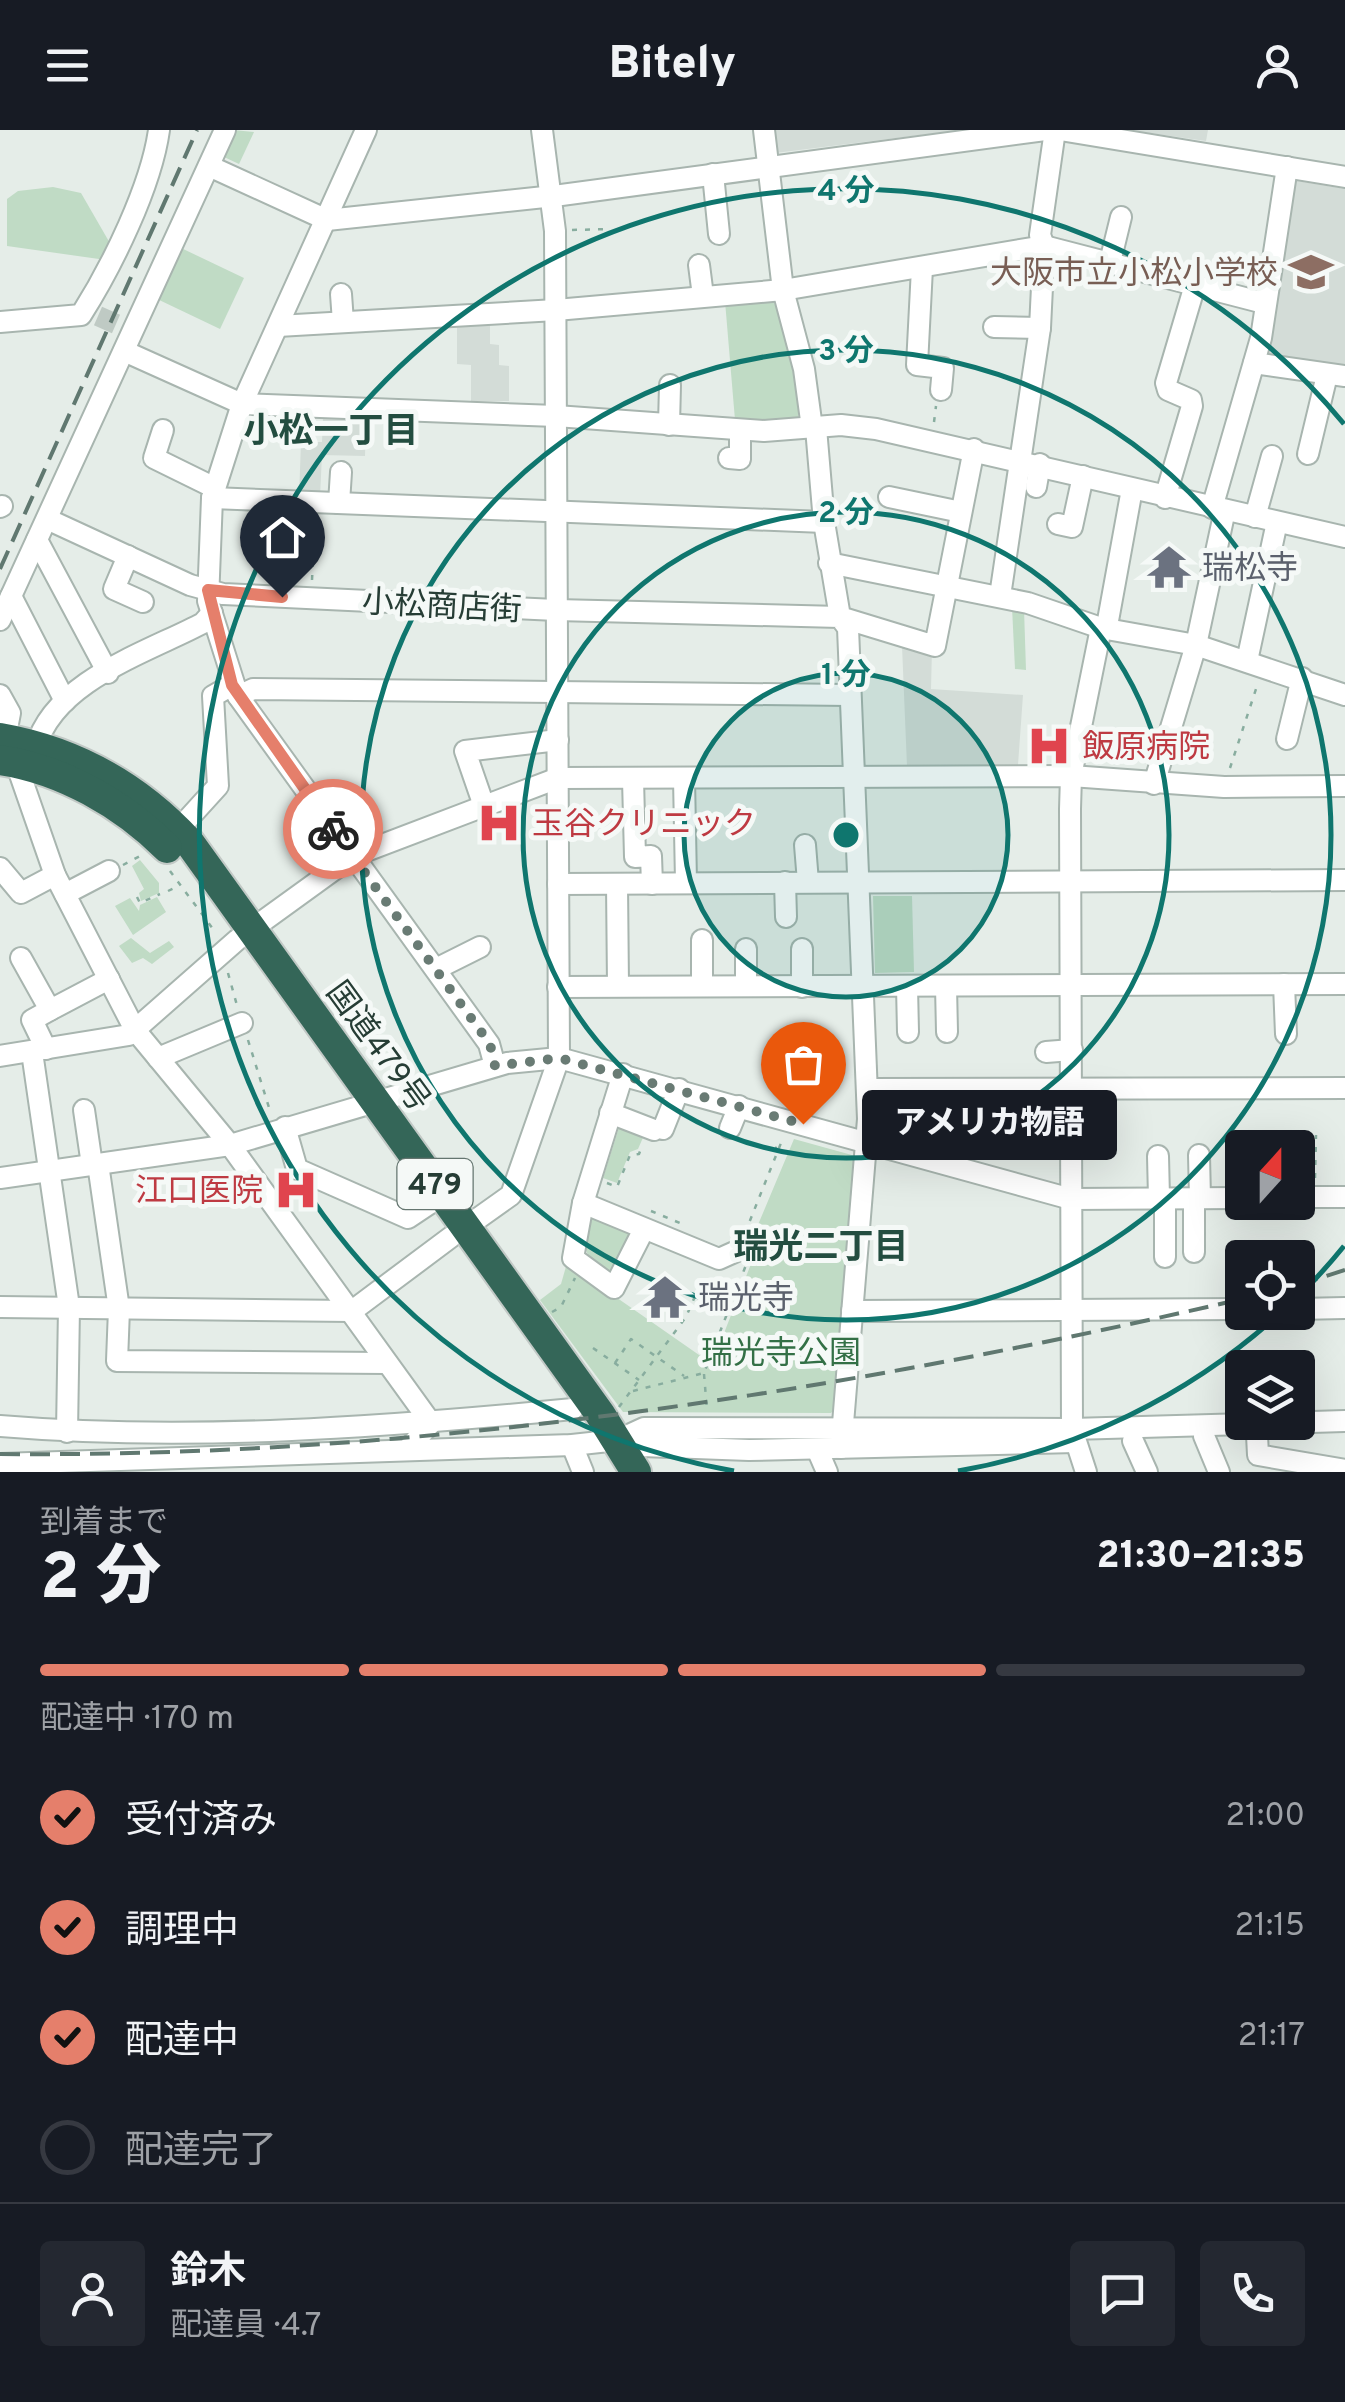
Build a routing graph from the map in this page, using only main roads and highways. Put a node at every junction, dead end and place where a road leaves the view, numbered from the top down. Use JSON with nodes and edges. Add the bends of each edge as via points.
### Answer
{"nodes":[{"id":1,"x":11,"y":749,"type":"edge"},
{"id":2,"x":235,"y":944,"type":"junction"},
{"id":3,"x":366,"y":1104,"type":"junction"},
{"id":4,"x":459,"y":1232,"type":"junction"},
{"id":5,"x":601,"y":1435,"type":"junction"},
{"id":6,"x":614,"y":1472,"type":"edge"},
{"id":7,"x":636,"y":1472,"type":"edge"}],
"edges":[{"from":1,"to":2,"type":"highway","name":"国道479号","number":"479","via":[[141,824],[188,872]]},
{"from":1,"to":2,"type":"highway","name":"国道479号","number":"479","via":[[112,778],[178,830]]},
{"from":2,"to":3,"type":"highway","name":"国道479号","number":"479"},
{"from":3,"to":4,"type":"highway","name":"国道479号","number":"479"},
{"from":3,"to":4,"type":"highway","name":"国道479号","number":"479","via":[[428,1204]]},
{"from":4,"to":5,"type":"highway","name":"国道479号","number":"479"},
{"from":4,"to":5,"type":"highway","name":"国道479号","number":"479","via":[[574,1409]]},
{"from":5,"to":6,"type":"highway","name":"国道479号","number":"479"},
{"from":5,"to":7,"type":"highway","name":"国道479号","number":"479"}]}
